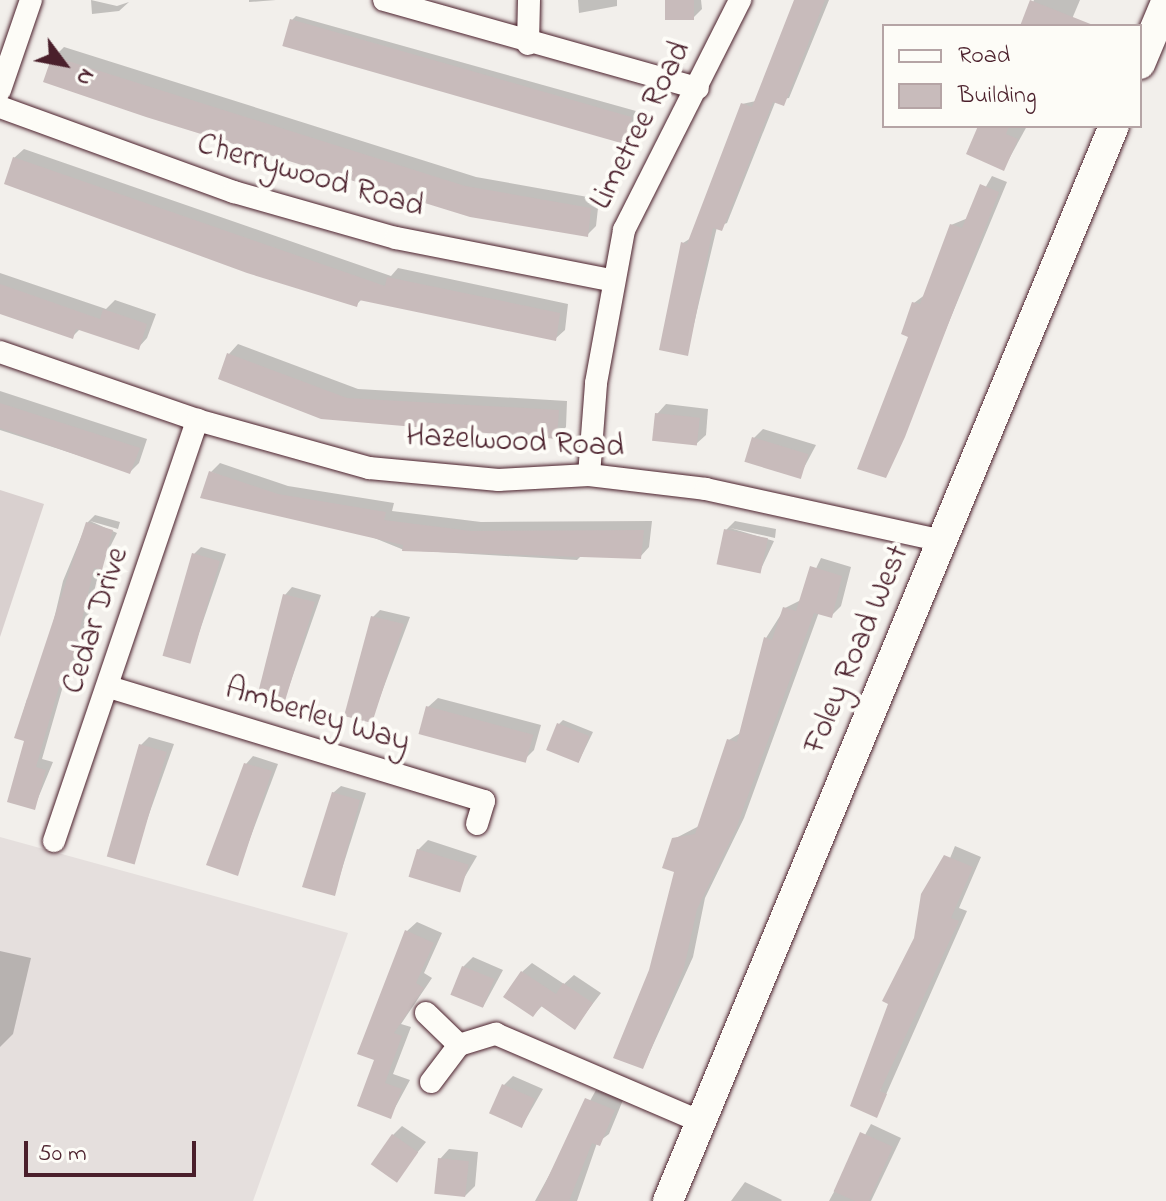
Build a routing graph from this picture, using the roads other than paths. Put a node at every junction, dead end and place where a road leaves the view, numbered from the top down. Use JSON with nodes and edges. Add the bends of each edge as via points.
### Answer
{"nodes":[{"id":1,"x":31,"y":0,"type":"edge"},
{"id":2,"x":384,"y":0,"type":"edge"},
{"id":3,"x":529,"y":0,"type":"edge"},
{"id":4,"x":740,"y":0,"type":"edge"},
{"id":5,"x":1166,"y":2,"type":"edge"},
{"id":6,"x":528,"y":44,"type":"junction"},
{"id":7,"x":1142,"y":59,"type":"edge"},
{"id":8,"x":698,"y":88,"type":"junction"},
{"id":9,"x":0,"y":90,"type":"edge"},
{"id":10,"x":0,"y":107,"type":"edge"},
{"id":11,"x":1113,"y":128,"type":"edge"},
{"id":12,"x":610,"y":280,"type":"junction"},
{"id":13,"x":0,"y":352,"type":"edge"},
{"id":14,"x":197,"y":420,"type":"junction"},
{"id":15,"x":589,"y":475,"type":"junction"},
{"id":16,"x":942,"y":541,"type":"junction"},
{"id":17,"x":109,"y":687,"type":"junction"},
{"id":18,"x":477,"y":824,"type":"dead end"},
{"id":19,"x":54,"y":841,"type":"dead end"},
{"id":20,"x":426,"y":1013,"type":"dead end"},
{"id":21,"x":459,"y":1045,"type":"junction"},
{"id":22,"x":431,"y":1082,"type":"dead end"},
{"id":23,"x":701,"y":1122,"type":"junction"},
{"id":24,"x":668,"y":1201,"type":"edge"}],
"edges":[{"from":1,"to":9,"type":"street"},
{"from":2,"to":6,"type":"street"},
{"from":3,"to":6,"type":"street"},
{"from":4,"to":8,"type":"street","name":"Limetree Road"},
{"from":5,"to":7,"type":"main road"},
{"from":6,"to":8,"type":"street"},
{"from":8,"to":12,"type":"street","name":"Limetree Road","via":[[646,174]]},
{"from":10,"to":12,"type":"street","name":"Cherrywood Road","via":[[234,192],[396,238]]},
{"from":11,"to":16,"type":"main road","name":"Foley Road West"},
{"from":12,"to":15,"type":"street","name":"Limetree Road"},
{"from":13,"to":14,"type":"street","name":"Hazelwood Road"},
{"from":14,"to":15,"type":"street","name":"Hazelwood Road","via":[[369,468],[498,480]]},
{"from":14,"to":17,"type":"street","name":"Cedar Drive"},
{"from":15,"to":16,"type":"street","name":"Hazelwood Road","via":[[735,494]]},
{"from":16,"to":23,"type":"main road","name":"Foley Road West"},
{"from":17,"to":18,"type":"street","name":"Amberley Way","via":[[484,801]]},
{"from":17,"to":19,"type":"street","name":"Cedar Drive"},
{"from":20,"to":21,"type":"street"},
{"from":21,"to":22,"type":"street"},
{"from":21,"to":23,"type":"street","via":[[496,1034],[527,1042]]},
{"from":23,"to":24,"type":"main road","name":"Foley Road West"}]}
